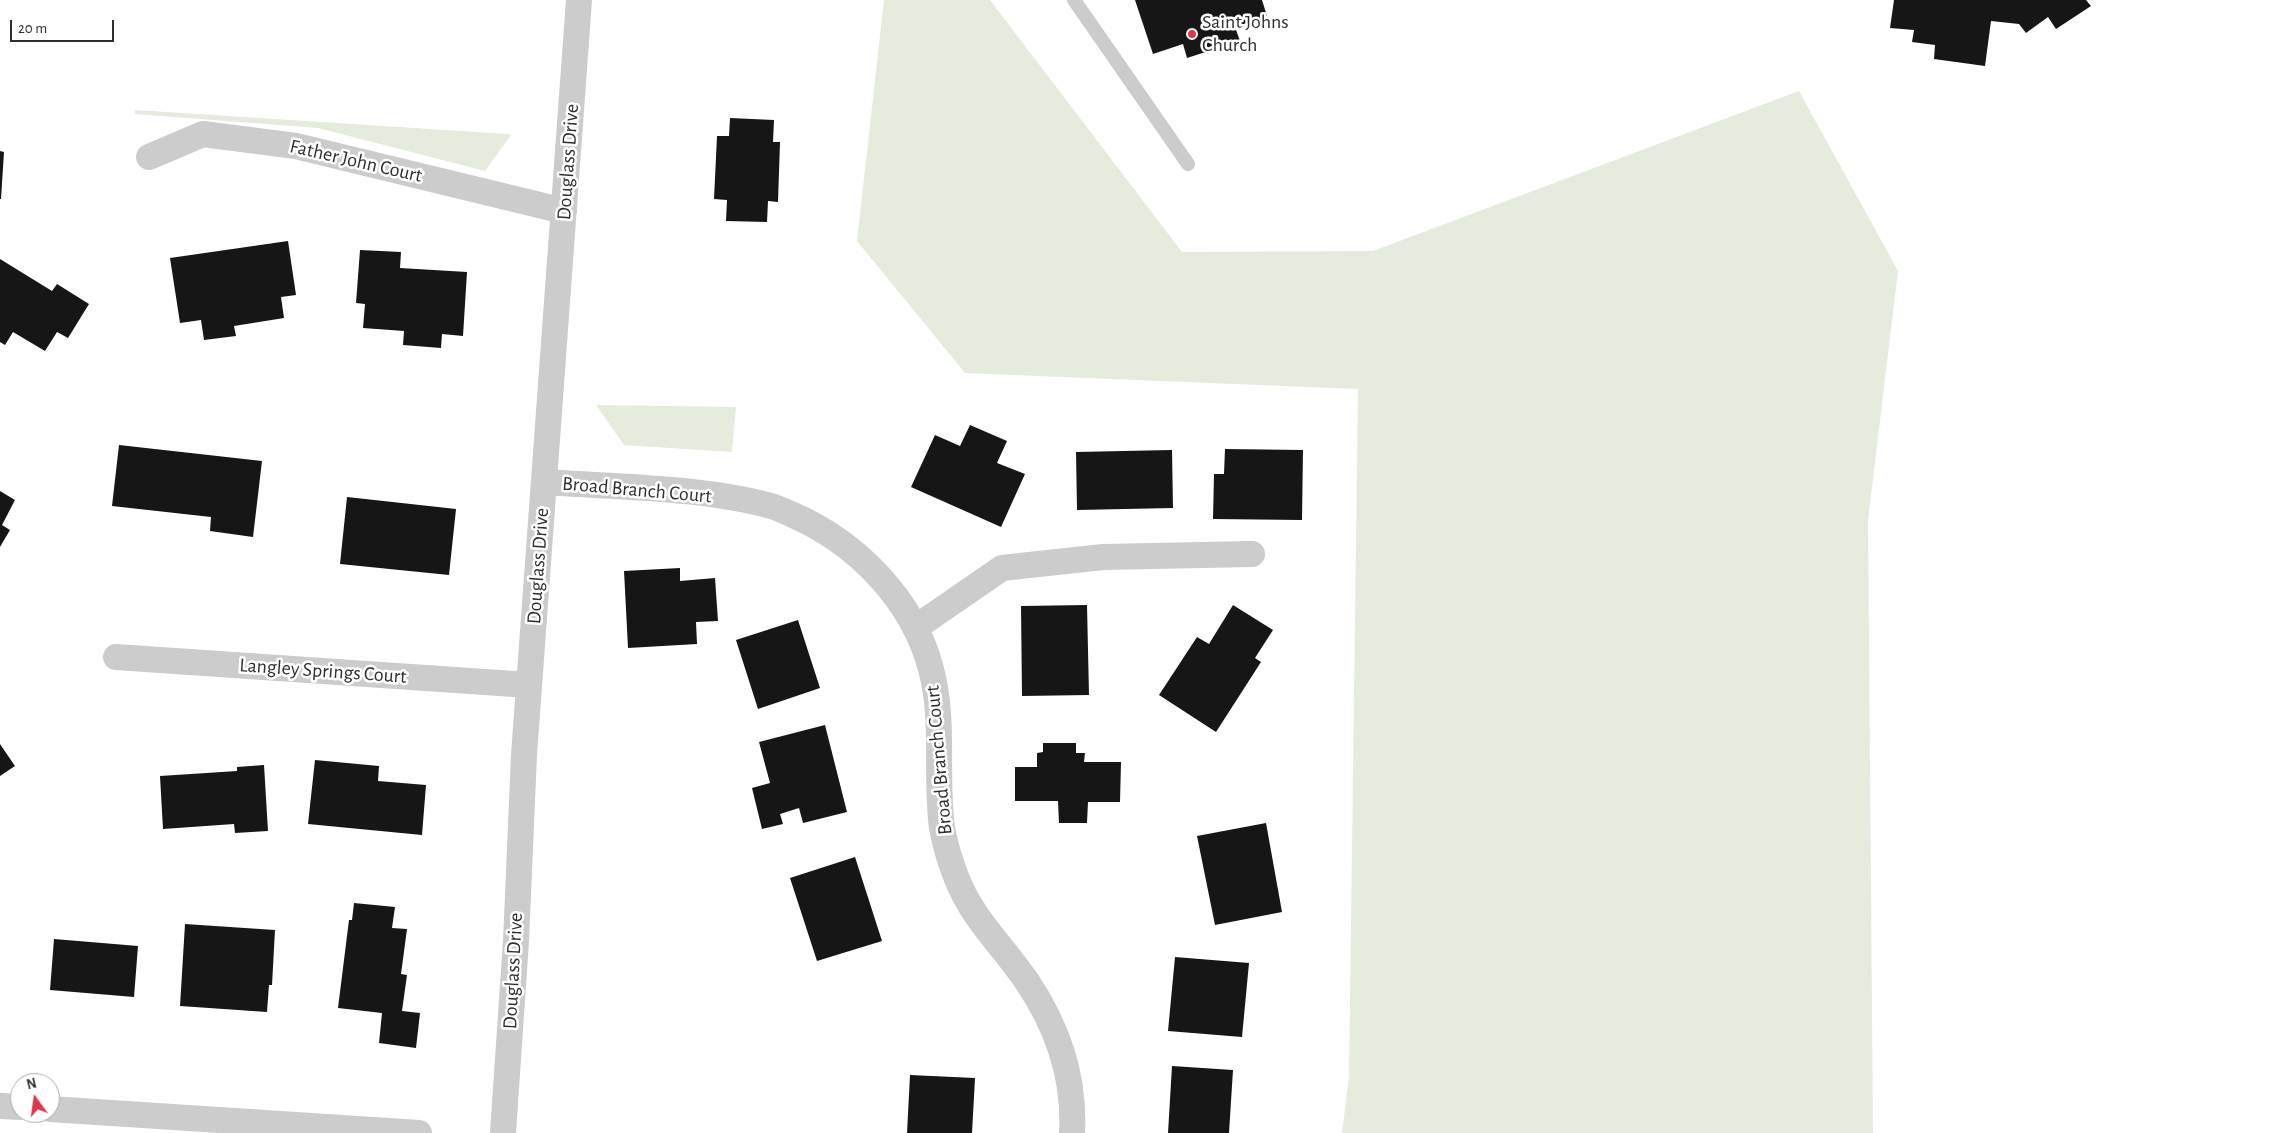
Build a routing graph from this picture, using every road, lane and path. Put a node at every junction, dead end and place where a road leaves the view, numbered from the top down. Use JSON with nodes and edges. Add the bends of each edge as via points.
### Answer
{"nodes":[{"id":1,"x":579,"y":0,"type":"edge"},
{"id":2,"x":1074,"y":0,"type":"edge"},
{"id":3,"x":149,"y":157,"type":"dead end"},
{"id":4,"x":1188,"y":164,"type":"dead end"},
{"id":5,"x":564,"y":211,"type":"junction"},
{"id":6,"x":545,"y":482,"type":"junction"},
{"id":7,"x":1252,"y":554,"type":"dead end"},
{"id":8,"x":915,"y":628,"type":"junction"},
{"id":9,"x":116,"y":658,"type":"dead end"},
{"id":10,"x":529,"y":685,"type":"junction"},
{"id":11,"x":60,"y":1110,"type":"edge"},
{"id":12,"x":419,"y":1133,"type":"edge"},
{"id":13,"x":503,"y":1133,"type":"edge"},
{"id":14,"x":1072,"y":1133,"type":"edge"}],
"edges":[{"from":1,"to":5,"type":"street","name":"Douglass Drive"},
{"from":2,"to":4,"type":"lane"},
{"from":3,"to":5,"type":"street","name":"Father John Court","via":[[203,134],[296,146]]},
{"from":5,"to":6,"type":"street","name":"Douglass Drive"},
{"from":6,"to":8,"type":"street","name":"Broad Branch Court","via":[[706,494],[773,506],[818,526],[856,553],[890,589]]},
{"from":6,"to":10,"type":"street","name":"Douglass Drive"},
{"from":7,"to":8,"type":"street","via":[[1103,557],[1002,568]]},
{"from":8,"to":14,"type":"street","name":"Broad Branch Court","via":[[931,669],[940,730],[942,830],[954,870],[978,920],[1027,982],[1053,1026],[1067,1067],[1073,1111]]},
{"from":9,"to":10,"type":"street","name":"Langley Springs Court"},
{"from":10,"to":13,"type":"street","name":"Douglass Drive"},
{"from":11,"to":12,"type":"street"}]}
